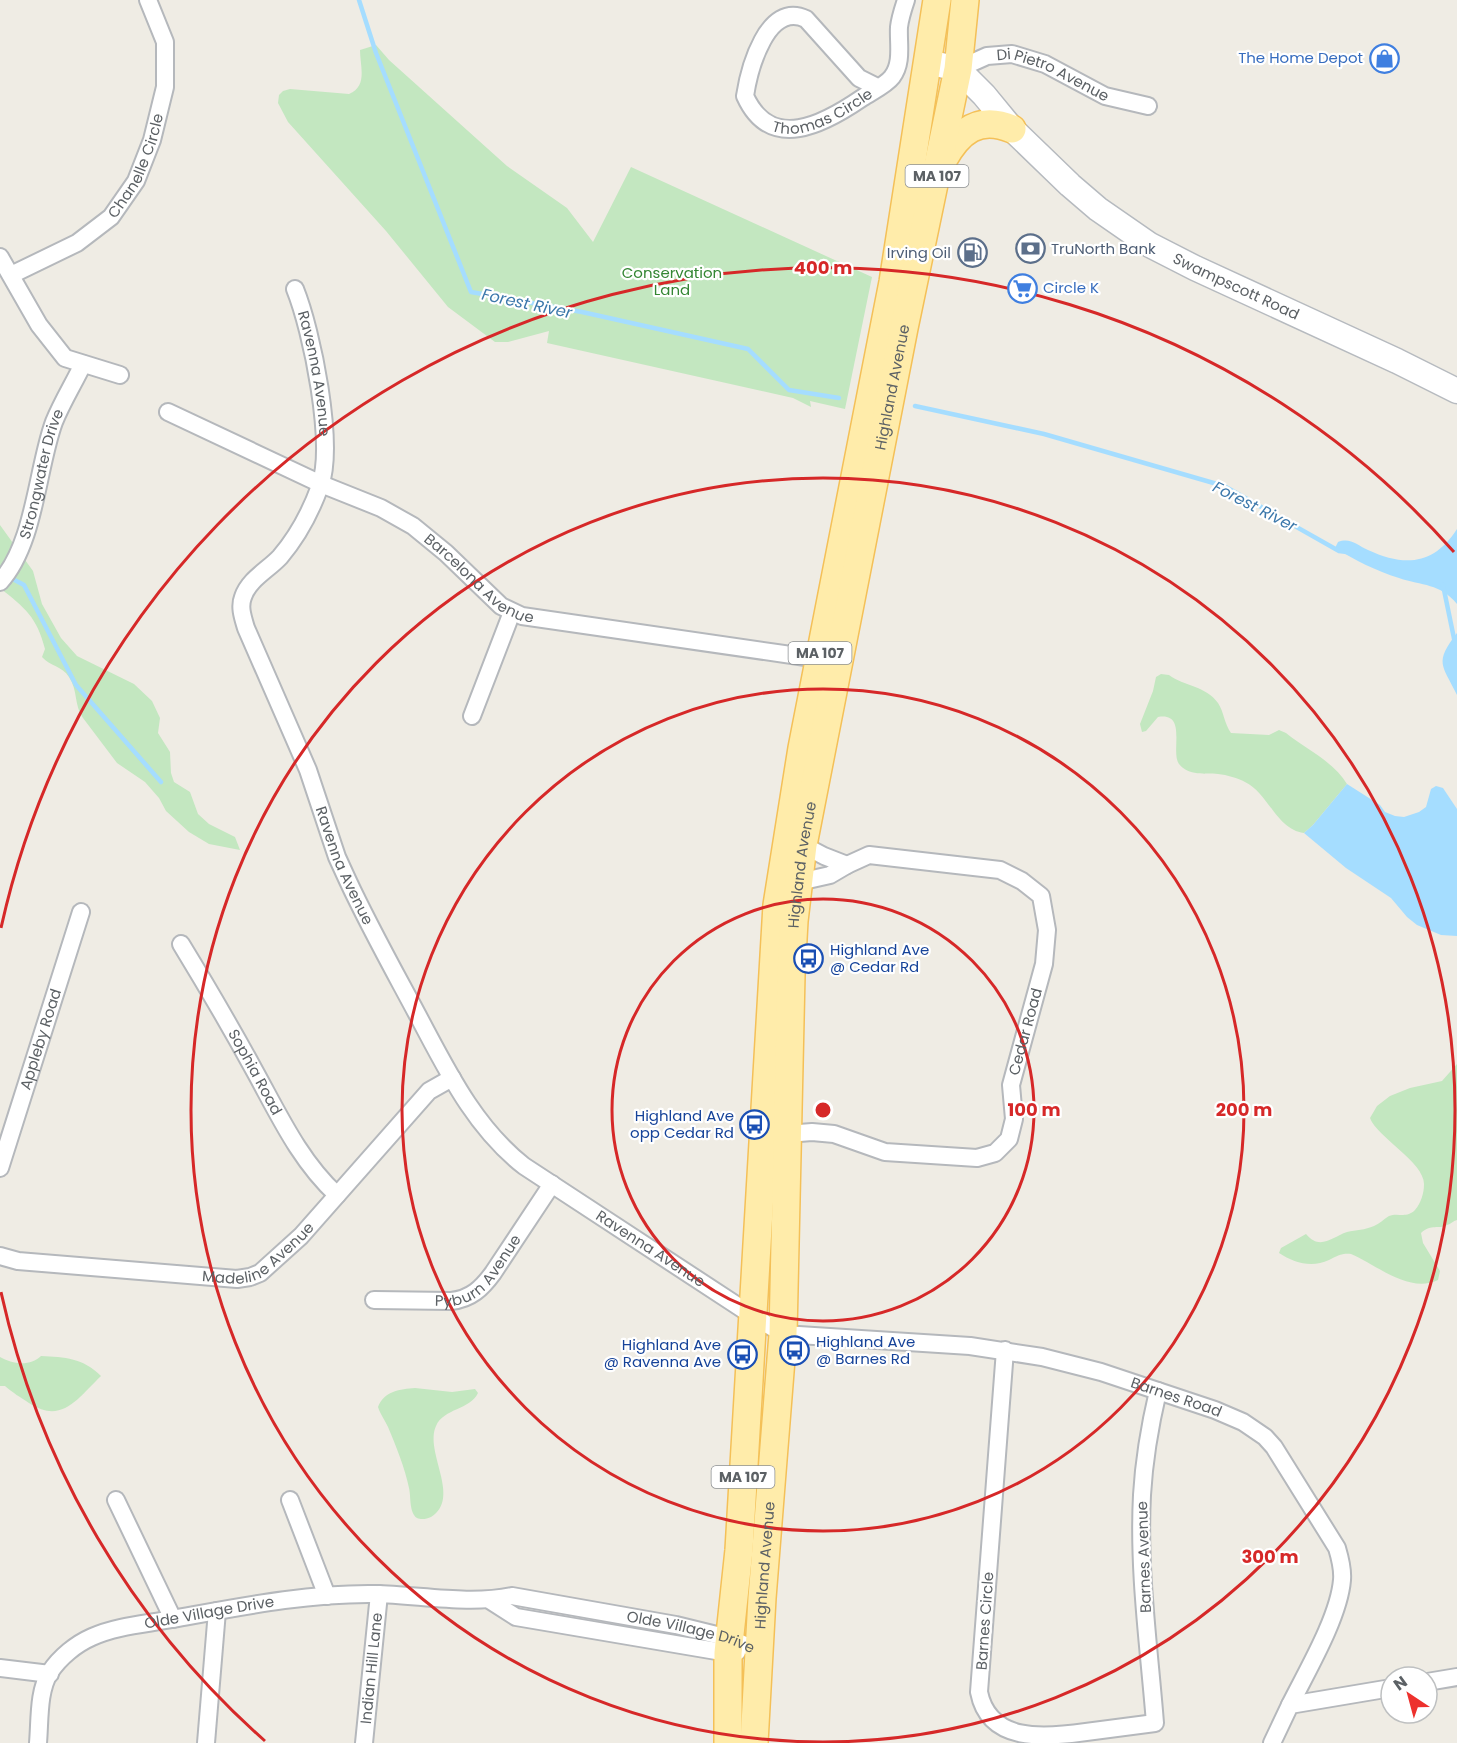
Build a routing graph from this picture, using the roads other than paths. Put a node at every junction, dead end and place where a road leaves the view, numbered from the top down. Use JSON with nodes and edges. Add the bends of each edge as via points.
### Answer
{"nodes":[{"id":1,"x":148,"y":0,"type":"edge"},
{"id":2,"x":906,"y":0,"type":"edge"},
{"id":3,"x":937,"y":0,"type":"edge"},
{"id":4,"x":965,"y":0,"type":"edge"},
{"id":5,"x":928,"y":62,"type":"junction"},
{"id":6,"x":958,"y":69,"type":"junction"},
{"id":7,"x":877,"y":87,"type":"junction"},
{"id":8,"x":1148,"y":106,"type":"dead end"},
{"id":9,"x":1012,"y":129,"type":"junction"},
{"id":10,"x":939,"y":168,"type":"junction"},
{"id":11,"x":0,"y":257,"type":"edge"},
{"id":12,"x":11,"y":275,"type":"junction"},
{"id":13,"x":295,"y":289,"type":"dead end"},
{"id":14,"x":83,"y":364,"type":"junction"},
{"id":15,"x":120,"y":375,"type":"dead end"},
{"id":16,"x":1457,"y":391,"type":"edge"},
{"id":17,"x":168,"y":412,"type":"dead end"},
{"id":18,"x":321,"y":484,"type":"junction"},
{"id":19,"x":0,"y":582,"type":"edge"},
{"id":20,"x":512,"y":612,"type":"junction"},
{"id":21,"x":819,"y":659,"type":"junction"},
{"id":22,"x":472,"y":716,"type":"dead end"},
{"id":23,"x":803,"y":845,"type":"junction"},
{"id":24,"x":848,"y":865,"type":"junction"},
{"id":25,"x":799,"y":882,"type":"junction"},
{"id":26,"x":81,"y":912,"type":"dead end"},
{"id":27,"x":181,"y":944,"type":"dead end"},
{"id":28,"x":452,"y":1078,"type":"junction"},
{"id":29,"x":787,"y":1134,"type":"junction"},
{"id":30,"x":0,"y":1168,"type":"edge"},
{"id":31,"x":552,"y":1184,"type":"junction"},
{"id":32,"x":337,"y":1195,"type":"junction"},
{"id":33,"x":0,"y":1256,"type":"edge"},
{"id":34,"x":374,"y":1300,"type":"dead end"},
{"id":35,"x":753,"y":1316,"type":"junction"},
{"id":36,"x":783,"y":1334,"type":"junction"},
{"id":37,"x":1005,"y":1350,"type":"junction"},
{"id":38,"x":1158,"y":1391,"type":"junction"},
{"id":39,"x":116,"y":1500,"type":"dead end"},
{"id":40,"x":290,"y":1500,"type":"dead end"},
{"id":41,"x":379,"y":1594,"type":"junction"},
{"id":42,"x":327,"y":1596,"type":"junction"},
{"id":43,"x":217,"y":1611,"type":"junction"},
{"id":44,"x":173,"y":1619,"type":"junction"},
{"id":45,"x":729,"y":1645,"type":"junction"},
{"id":46,"x":759,"y":1651,"type":"junction"},
{"id":47,"x":0,"y":1668,"type":"edge"},
{"id":48,"x":50,"y":1674,"type":"junction"},
{"id":49,"x":1457,"y":1677,"type":"edge"},
{"id":50,"x":1439,"y":1680,"type":"edge"},
{"id":51,"x":1379,"y":1690,"type":"edge"},
{"id":52,"x":1290,"y":1705,"type":"junction"},
{"id":53,"x":1155,"y":1723,"type":"joint"},
{"id":54,"x":38,"y":1743,"type":"edge"},
{"id":55,"x":206,"y":1743,"type":"edge"},
{"id":56,"x":364,"y":1743,"type":"edge"},
{"id":57,"x":728,"y":1743,"type":"edge"},
{"id":58,"x":754,"y":1743,"type":"edge"},
{"id":59,"x":1272,"y":1743,"type":"edge"}],
"edges":[{"from":1,"to":12,"type":"street","name":"Chanelle Circle","via":[[165,42],[165,87],[152,140],[136,182],[111,217],[77,243]]},
{"from":2,"to":7,"type":"street","name":"Thomas Circle","via":[[899,26],[897,68],[891,79]]},
{"from":3,"to":5,"type":"main road","name":"Highland Avenue","number":"MA 107"},
{"from":4,"to":6,"type":"main road","name":"Highland Avenue","number":"MA 107"},
{"from":5,"to":6,"type":"street"},
{"from":5,"to":21,"type":"main road","name":"Highland Avenue","number":"MA 107","via":[[893,282]]},
{"from":6,"to":8,"type":"street","name":"Di Pietro Avenue","via":[[987,56],[1012,54],[1045,64],[1105,96]]},
{"from":6,"to":9,"type":"street","name":"Swampscott Road"},
{"from":6,"to":10,"type":"main road","name":"Highland Avenue","number":"MA 107"},
{"from":7,"to":7,"type":"street","name":"Thomas Circle","via":[[814,124],[785,129],[762,122],[745,96],[763,39],[777,19],[797,13],[859,78]]},
{"from":9,"to":10,"type":"main road","via":[[980,124],[965,132],[951,145]]},
{"from":9,"to":16,"type":"street","name":"Swampscott Road","via":[[1098,209],[1150,245]]},
{"from":10,"to":23,"type":"main road","name":"Highland Avenue","number":"MA 107","via":[[924,227]]},
{"from":11,"to":12,"type":"street"},
{"from":12,"to":14,"type":"street","via":[[39,325],[65,358]]},
{"from":13,"to":18,"type":"street","name":"Ravenna Avenue","via":[[308,332],[322,411],[325,453]]},
{"from":14,"to":15,"type":"street"},
{"from":14,"to":19,"type":"street","name":"Strongwater Drive","via":[[54,422],[34,506],[19,549]]},
{"from":17,"to":18,"type":"street","name":"Barcelona Avenue"},
{"from":18,"to":20,"type":"street","name":"Barcelona Avenue","via":[[381,508],[413,526]]},
{"from":18,"to":28,"type":"street","name":"Ravenna Avenue","via":[[289,545],[242,597],[242,610],[246,628],[308,770],[337,857],[370,928]]},
{"from":20,"to":21,"type":"street","name":"Barcelona Avenue","via":[[571,625]]},
{"from":20,"to":22,"type":"street"},
{"from":21,"to":35,"type":"main road","name":"Highland Avenue","number":"MA 107","via":[[789,816],[777,905]]},
{"from":23,"to":24,"type":"street"},
{"from":23,"to":25,"type":"main road","name":"Highland Avenue","number":"MA 107"},
{"from":24,"to":25,"type":"street","name":"Cedar Road","via":[[830,875]]},
{"from":24,"to":29,"type":"street","name":"Cedar Road","via":[[869,855],[1000,870],[1041,896],[1047,930],[1044,964],[1011,1085],[1014,1119],[1009,1139],[995,1153],[977,1158],[885,1152],[834,1134]]},
{"from":25,"to":29,"type":"main road","name":"Highland Avenue","number":"MA 107","via":[[791,975]]},
{"from":26,"to":30,"type":"street","name":"Appleby Road"},
{"from":27,"to":32,"type":"street","name":"Sophia Road","via":[[290,1135],[319,1179]]},
{"from":28,"to":31,"type":"street","name":"Ravenna Avenue","via":[[493,1139]]},
{"from":28,"to":32,"type":"street","name":"Madeline Avenue","via":[[429,1091]]},
{"from":29,"to":36,"type":"main road","name":"Highland Avenue","number":"MA 107"},
{"from":31,"to":34,"type":"street","name":"Pyburn Avenue","via":[[494,1273],[473,1294],[451,1301]]},
{"from":31,"to":35,"type":"street","name":"Ravenna Avenue"},
{"from":32,"to":33,"type":"street","name":"Madeline Avenue","via":[[294,1243],[250,1277],[118,1270]]},
{"from":35,"to":36,"type":"street","name":"Ravenna Avenue"},
{"from":35,"to":45,"type":"main road","name":"Highland Avenue","number":"MA 107","via":[[739,1550]]},
{"from":36,"to":37,"type":"street","name":"Barnes Road"},
{"from":36,"to":46,"type":"main road","name":"Highland Avenue","number":"MA 107"},
{"from":37,"to":38,"type":"street","name":"Barnes Road","via":[[1067,1362]]},
{"from":37,"to":53,"type":"street","name":"Barnes Circle","via":[[981,1700],[996,1724],[1022,1737]]},
{"from":38,"to":52,"type":"street","name":"Barnes Road","via":[[1233,1416],[1265,1437],[1337,1548],[1342,1578],[1337,1605]]},
{"from":38,"to":53,"type":"street","name":"Barnes Avenue","via":[[1142,1496]]},
{"from":39,"to":44,"type":"street"},
{"from":40,"to":42,"type":"street"},
{"from":41,"to":42,"type":"street","name":"Olde Village Drive"},
{"from":41,"to":45,"type":"street","name":"Olde Village Drive","via":[[491,1600],[512,1596],[676,1625]]},
{"from":41,"to":56,"type":"street","name":"Indian Hill Lane"},
{"from":42,"to":43,"type":"street","name":"Olde Village Drive"},
{"from":43,"to":44,"type":"street","name":"Olde Village Drive"},
{"from":43,"to":55,"type":"street"},
{"from":44,"to":48,"type":"street","name":"Olde Village Drive","via":[[91,1637],[67,1654]]},
{"from":45,"to":46,"type":"street","name":"Olde Village Drive"},
{"from":45,"to":57,"type":"main road","name":"Highland Avenue","number":"MA 107"},
{"from":46,"to":58,"type":"main road","name":"Highland Avenue","number":"MA 107"},
{"from":47,"to":48,"type":"street"},
{"from":48,"to":54,"type":"street","name":"Olde Village Drive","via":[[45,1682]]},
{"from":49,"to":50,"type":"street"},
{"from":51,"to":52,"type":"street"},
{"from":52,"to":59,"type":"street","name":"Barnes Road"}]}
